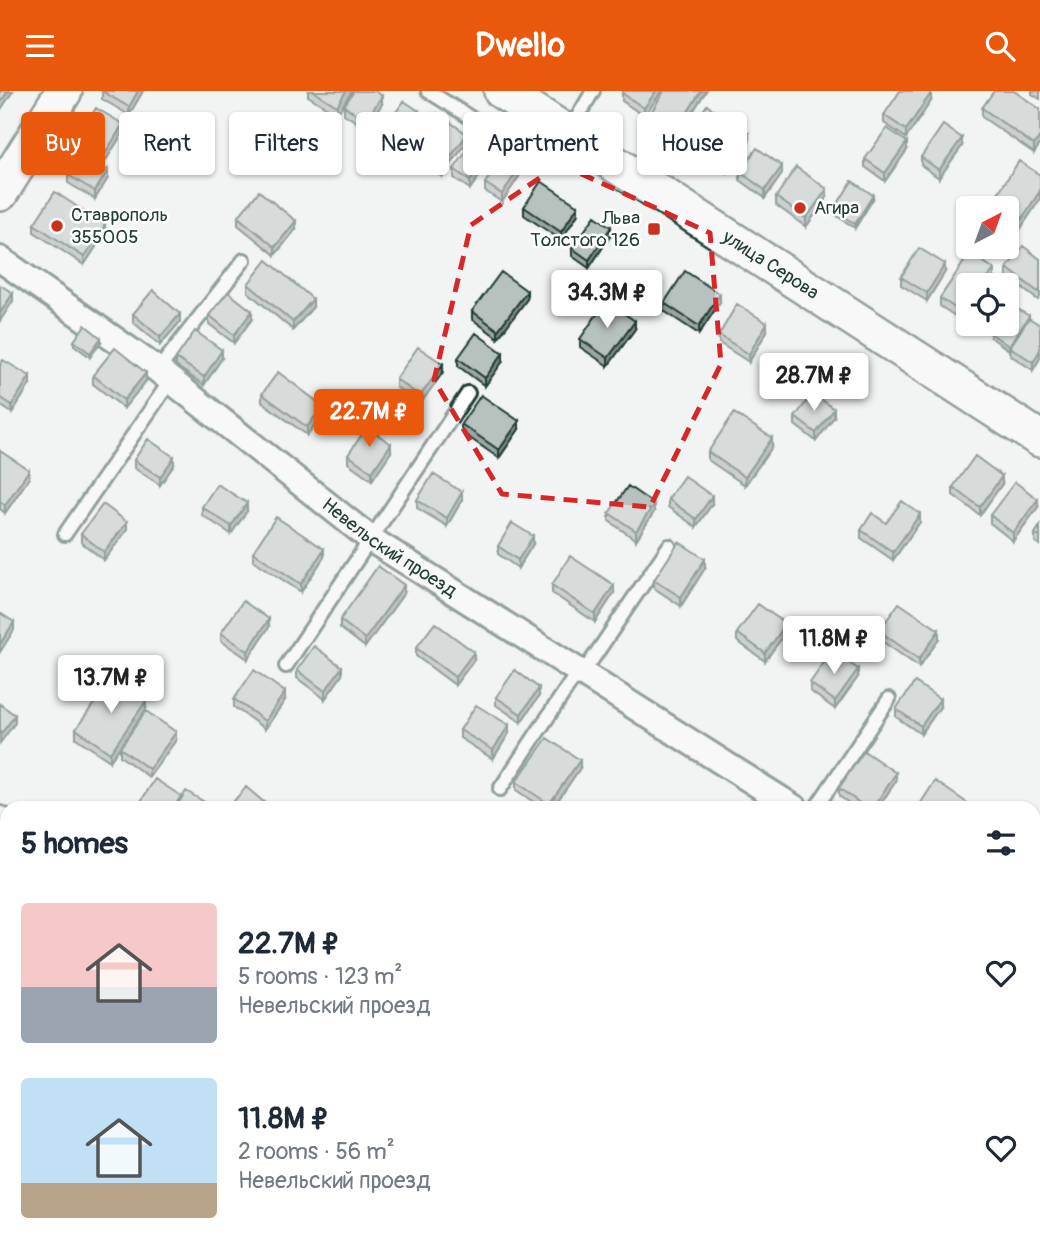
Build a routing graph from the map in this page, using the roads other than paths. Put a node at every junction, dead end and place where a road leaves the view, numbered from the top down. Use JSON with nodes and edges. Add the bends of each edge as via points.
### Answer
{"nodes":[{"id":1,"x":64,"y":91,"type":"edge"},
{"id":2,"x":428,"y":91,"type":"edge"},
{"id":3,"x":502,"y":91,"type":"edge"},
{"id":4,"x":593,"y":91,"type":"edge"},
{"id":5,"x":535,"y":112,"type":"edge"},
{"id":6,"x":574,"y":112,"type":"edge"},
{"id":7,"x":463,"y":113,"type":"edge"},
{"id":8,"x":623,"y":169,"type":"edge"},
{"id":9,"x":0,"y":193,"type":"edge"},
{"id":10,"x":0,"y":259,"type":"edge"},
{"id":11,"x":244,"y":260,"type":"dead end"},
{"id":12,"x":164,"y":375,"type":"junction"},
{"id":13,"x":468,"y":393,"type":"dead end"},
{"id":14,"x":1040,"y":439,"type":"edge"},
{"id":15,"x":65,"y":534,"type":"dead end"},
{"id":16,"x":372,"y":540,"type":"junction"},
{"id":17,"x":668,"y":546,"type":"dead end"},
{"id":18,"x":286,"y":666,"type":"dead end"},
{"id":19,"x":581,"y":672,"type":"junction"},
{"id":20,"x":889,"y":699,"type":"dead end"},
{"id":21,"x":500,"y":789,"type":"dead end"},
{"id":22,"x":785,"y":801,"type":"edge"},
{"id":23,"x":820,"y":801,"type":"edge"}],
"edges":[{"from":1,"to":9,"type":"main road"},
{"from":2,"to":7,"type":"lane"},
{"from":3,"to":5,"type":"main road","name":"улица Серова"},
{"from":4,"to":6,"type":"lane"},
{"from":8,"to":14,"type":"main road","name":"улица Серова"},
{"from":10,"to":12,"type":"street","name":"Невельский проезд"},
{"from":11,"to":12,"type":"lane"},
{"from":12,"to":15,"type":"lane"},
{"from":12,"to":16,"type":"street","name":"Невельский проезд"},
{"from":13,"to":16,"type":"lane"},
{"from":16,"to":18,"type":"lane"},
{"from":16,"to":19,"type":"street","name":"Невельский проезд"},
{"from":17,"to":19,"type":"lane"},
{"from":19,"to":21,"type":"lane"},
{"from":19,"to":22,"type":"street","name":"Невельский проезд"},
{"from":20,"to":23,"type":"lane"}]}
